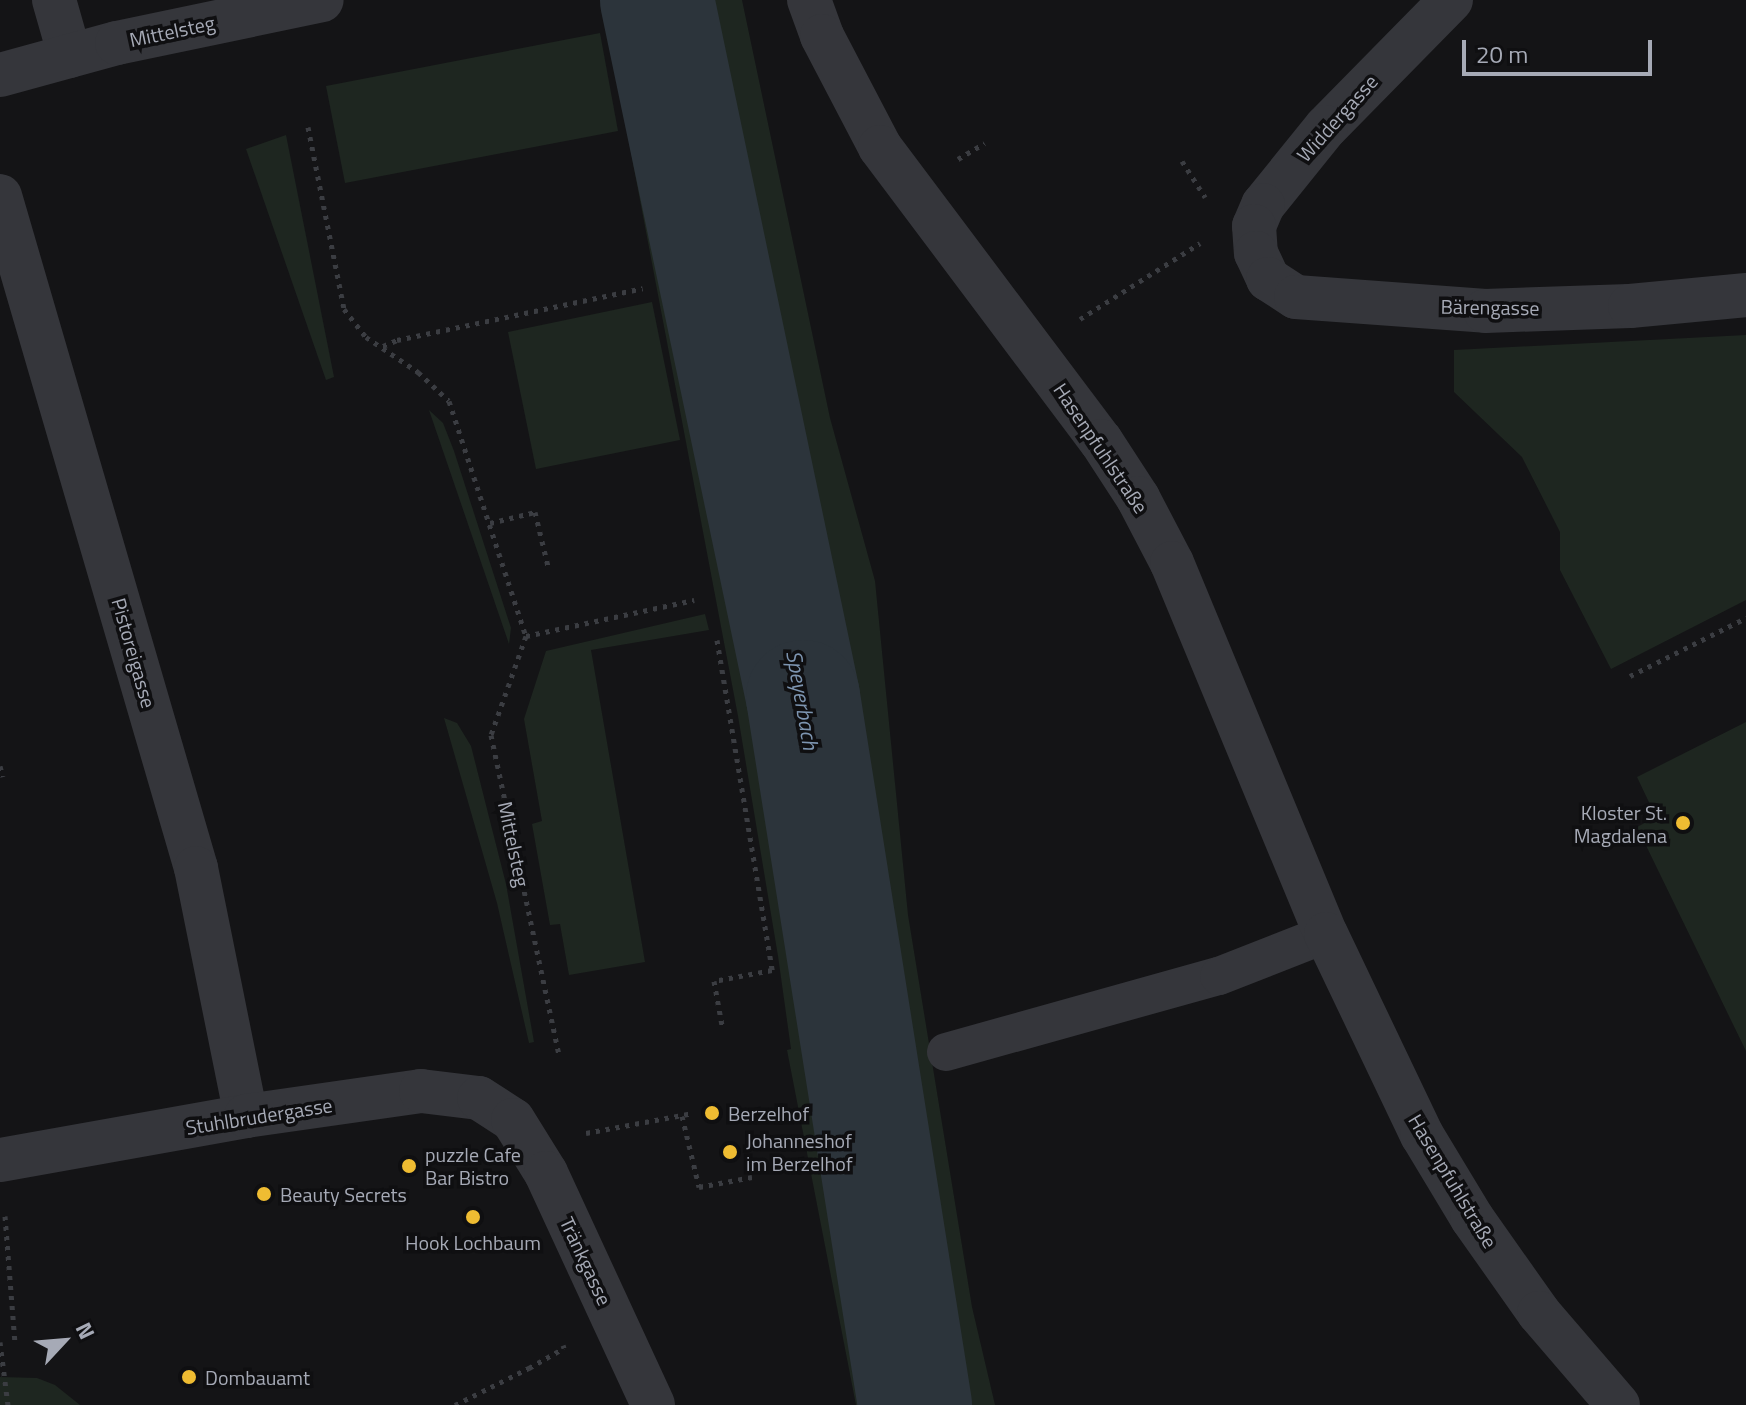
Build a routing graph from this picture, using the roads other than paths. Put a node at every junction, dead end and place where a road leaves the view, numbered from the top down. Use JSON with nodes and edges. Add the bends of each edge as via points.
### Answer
{"nodes":[{"id":1,"x":54,"y":0,"type":"edge"},
{"id":2,"x":322,"y":0,"type":"edge"},
{"id":3,"x":809,"y":0,"type":"edge"},
{"id":4,"x":1451,"y":0,"type":"edge"},
{"id":5,"x":70,"y":56,"type":"junction"},
{"id":6,"x":0,"y":75,"type":"edge"},
{"id":7,"x":0,"y":196,"type":"edge"},
{"id":8,"x":1255,"y":240,"type":"joint"},
{"id":9,"x":1746,"y":295,"type":"edge"},
{"id":10,"x":1326,"y":934,"type":"junction"},
{"id":11,"x":946,"y":1052,"type":"dead end"},
{"id":12,"x":246,"y":1116,"type":"junction"},
{"id":13,"x":522,"y":1135,"type":"joint"},
{"id":14,"x":0,"y":1160,"type":"edge"},
{"id":15,"x":653,"y":1405,"type":"edge"},
{"id":16,"x":1618,"y":1405,"type":"edge"}],
"edges":[{"from":1,"to":5,"type":"street"},
{"from":2,"to":5,"type":"street","name":"Mittelsteg"},
{"from":3,"to":10,"type":"street","name":"Hasenpfuhlstraße","via":[[880,147],[1138,498],[1172,563]]},
{"from":4,"to":8,"type":"street","name":"Widdergasse","via":[[1326,127],[1263,205]]},
{"from":5,"to":6,"type":"street","name":"Mittelsteg"},
{"from":7,"to":12,"type":"street","name":"Pistoreigasse","via":[[196,868]]},
{"from":8,"to":9,"type":"street","name":"Bärengasse","via":[[1268,279],[1296,297],[1485,311]]},
{"from":10,"to":11,"type":"lane","via":[[1219,976]]},
{"from":10,"to":16,"type":"street","name":"Hasenpfuhlstraße","via":[[1422,1135],[1472,1218],[1539,1313]]},
{"from":12,"to":13,"type":"street","name":"Stuhlbrudergasse","via":[[421,1091],[479,1098]]},
{"from":12,"to":14,"type":"street","name":"Stuhlbrudergasse"},
{"from":13,"to":15,"type":"street","name":"Tränkgasse","via":[[546,1173]]}]}
